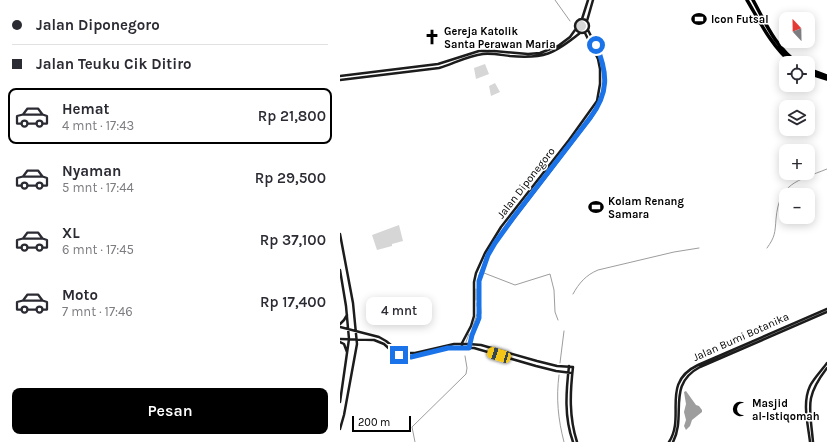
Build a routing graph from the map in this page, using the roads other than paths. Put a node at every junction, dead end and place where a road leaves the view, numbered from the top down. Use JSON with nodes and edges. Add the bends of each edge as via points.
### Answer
{"nodes":[{"id":1,"x":588,"y":0,"type":"edge"},
{"id":2,"x":593,"y":0,"type":"edge"},
{"id":3,"x":747,"y":0,"type":"edge"},
{"id":4,"x":753,"y":0,"type":"edge"},
{"id":5,"x":582,"y":19,"type":"junction"},
{"id":6,"x":587,"y":20,"type":"junction"},
{"id":7,"x":575,"y":30,"type":"junction"},
{"id":8,"x":588,"y":30,"type":"junction"},
{"id":9,"x":580,"y":33,"type":"junction"},
{"id":10,"x":585,"y":33,"type":"junction"},
{"id":11,"x":784,"y":56,"type":"edge"},
{"id":12,"x":790,"y":56,"type":"edge"},
{"id":13,"x":817,"y":75,"type":"joint"},
{"id":14,"x":340,"y":76,"type":"edge"},
{"id":15,"x":827,"y":76,"type":"edge"},
{"id":16,"x":827,"y":79,"type":"edge"},
{"id":17,"x":340,"y":80,"type":"edge"},
{"id":18,"x":600,"y":92,"type":"junction"},
{"id":19,"x":603,"y":93,"type":"junction"},
{"id":20,"x":587,"y":116,"type":"junction"},
{"id":21,"x":590,"y":118,"type":"junction"},
{"id":22,"x":558,"y":157,"type":"junction"},
{"id":23,"x":537,"y":180,"type":"junction"},
{"id":24,"x":540,"y":183,"type":"junction"},
{"id":25,"x":340,"y":234,"type":"edge"},
{"id":26,"x":492,"y":241,"type":"junction"},
{"id":27,"x":495,"y":243,"type":"junction"},
{"id":28,"x":340,"y":270,"type":"edge"},
{"id":29,"x":473,"y":289,"type":"junction"},
{"id":30,"x":479,"y":290,"type":"junction"},
{"id":31,"x":827,"y":309,"type":"edge"},
{"id":32,"x":827,"y":312,"type":"edge"},
{"id":33,"x":347,"y":314,"type":"junction"},
{"id":34,"x":340,"y":324,"type":"edge"},
{"id":35,"x":340,"y":327,"type":"edge"},
{"id":36,"x":349,"y":329,"type":"junction"},
{"id":37,"x":783,"y":329,"type":"junction"},
{"id":38,"x":469,"y":330,"type":"junction"},
{"id":39,"x":356,"y":331,"type":"junction"},
{"id":40,"x":474,"y":332,"type":"junction"},
{"id":41,"x":340,"y":339,"type":"edge"},
{"id":42,"x":349,"y":339,"type":"junction"},
{"id":43,"x":356,"y":340,"type":"junction"},
{"id":44,"x":386,"y":341,"type":"junction"},
{"id":45,"x":340,"y":342,"type":"edge"},
{"id":46,"x":462,"y":343,"type":"junction"},
{"id":47,"x":384,"y":344,"type":"junction"},
{"id":48,"x":470,"y":344,"type":"junction"},
{"id":49,"x":462,"y":348,"type":"junction"},
{"id":50,"x":469,"y":348,"type":"junction"},
{"id":51,"x":347,"y":358,"type":"junction"},
{"id":52,"x":827,"y":363,"type":"edge"},
{"id":53,"x":551,"y":364,"type":"junction"},
{"id":54,"x":571,"y":367,"type":"junction"},
{"id":55,"x":827,"y":368,"type":"edge"},
{"id":56,"x":551,"y":370,"type":"junction"},
{"id":57,"x":568,"y":372,"type":"junction"},
{"id":58,"x":572,"y":373,"type":"junction"},
{"id":59,"x":340,"y":402,"type":"edge"},
{"id":60,"x":341,"y":408,"type":"dead end"},
{"id":61,"x":345,"y":408,"type":"junction"},
{"id":62,"x":677,"y":411,"type":"junction"},
{"id":63,"x":341,"y":412,"type":"edge"},
{"id":64,"x":344,"y":415,"type":"junction"},
{"id":65,"x":340,"y":429,"type":"edge"},
{"id":66,"x":573,"y":442,"type":"edge"},
{"id":67,"x":577,"y":442,"type":"edge"},
{"id":68,"x":669,"y":442,"type":"edge"},
{"id":69,"x":673,"y":442,"type":"edge"},
{"id":70,"x":810,"y":442,"type":"edge"},
{"id":71,"x":813,"y":442,"type":"edge"}],
"edges":[{"from":1,"to":5,"type":"street"},
{"from":2,"to":6,"type":"street"},
{"from":3,"to":11,"type":"main road"},
{"from":4,"to":12,"type":"main road","via":[[778,43]]},
{"from":5,"to":6,"type":"street"},
{"from":5,"to":7,"type":"street","via":[[576,21]]},
{"from":6,"to":8,"type":"street"},
{"from":7,"to":9,"type":"street"},
{"from":7,"to":14,"type":"street","via":[[558,46],[540,53],[485,50],[438,64]]},
{"from":8,"to":10,"type":"street"},
{"from":8,"to":19,"type":"street","name":"Jalan Diponegoro","via":[[603,66]]},
{"from":9,"to":10,"type":"street"},
{"from":9,"to":17,"type":"street","via":[[563,47],[538,57],[485,54],[439,68]]},
{"from":10,"to":18,"type":"street","name":"Jalan Diponegoro","via":[[599,62]]},
{"from":13,"to":15,"type":"main road"},
{"from":13,"to":16,"type":"main road"},
{"from":18,"to":19,"type":"street"},
{"from":18,"to":20,"type":"street","name":"Jalan Diponegoro"},
{"from":19,"to":21,"type":"street","name":"Jalan Diponegoro","via":[[599,106]]},
{"from":20,"to":21,"type":"street"},
{"from":20,"to":22,"type":"street","name":"Jalan Diponegoro"},
{"from":21,"to":22,"type":"street","name":"Jalan Diponegoro"},
{"from":22,"to":23,"type":"street","name":"Jalan Diponegoro"},
{"from":22,"to":24,"type":"street","name":"Jalan Diponegoro"},
{"from":23,"to":24,"type":"street"},
{"from":23,"to":26,"type":"street","name":"Jalan Diponegoro"},
{"from":24,"to":27,"type":"street","name":"Jalan Diponegoro"},
{"from":25,"to":39,"type":"street"},
{"from":26,"to":27,"type":"street"},
{"from":26,"to":29,"type":"street","name":"Jalan Diponegoro","via":[[476,274]]},
{"from":27,"to":30,"type":"street","name":"Jalan Diponegoro","via":[[480,275]]},
{"from":28,"to":33,"type":"street"},
{"from":29,"to":30,"type":"street"},
{"from":29,"to":38,"type":"street","name":"Jalan Diponegoro","via":[[475,312]]},
{"from":30,"to":40,"type":"street","name":"Jalan Diponegoro","via":[[480,313]]},
{"from":31,"to":37,"type":"street","name":"Jalan Bumi Botanika"},
{"from":32,"to":37,"type":"street","name":"Jalan Bumi Botanika"},
{"from":33,"to":34,"type":"street"},
{"from":33,"to":36,"type":"street"},
{"from":35,"to":36,"type":"street"},
{"from":36,"to":39,"type":"street"},
{"from":36,"to":42,"type":"street"},
{"from":37,"to":62,"type":"street","name":"Jalan Bumi Botanika","via":[[691,372],[680,388]]},
{"from":38,"to":40,"type":"street"},
{"from":38,"to":46,"type":"street","name":"Jalan Diponegoro"},
{"from":39,"to":43,"type":"street"},
{"from":39,"to":44,"type":"street"},
{"from":40,"to":48,"type":"street","name":"Jalan Diponegoro"},
{"from":41,"to":42,"type":"street"},
{"from":42,"to":43,"type":"street"},
{"from":42,"to":51,"type":"street"},
{"from":43,"to":47,"type":"street","via":[[374,340]]},
{"from":43,"to":61,"type":"street"},
{"from":44,"to":46,"type":"street","via":[[406,353]]},
{"from":44,"to":47,"type":"street"},
{"from":45,"to":51,"type":"street","via":[[345,346]]},
{"from":46,"to":48,"type":"street"},
{"from":46,"to":49,"type":"street","name":"Jalan Diponegoro"},
{"from":47,"to":49,"type":"street","via":[[395,354],[410,357],[448,348]]},
{"from":48,"to":50,"type":"street","name":"Jalan Diponegoro"},
{"from":48,"to":53,"type":"street"},
{"from":49,"to":50,"type":"street"},
{"from":50,"to":56,"type":"street"},
{"from":51,"to":59,"type":"street"},
{"from":52,"to":70,"type":"street","via":[[811,385],[808,394],[806,408]]},
{"from":53,"to":54,"type":"street"},
{"from":53,"to":56,"type":"street"},
{"from":54,"to":57,"type":"street"},
{"from":54,"to":58,"type":"street"},
{"from":55,"to":71,"type":"street","via":[[814,387],[810,400]]},
{"from":56,"to":57,"type":"street"},
{"from":57,"to":58,"type":"street"},
{"from":57,"to":66,"type":"street","via":[[566,406]]},
{"from":58,"to":67,"type":"street","via":[[570,406]]},
{"from":60,"to":61,"type":"street"},
{"from":61,"to":64,"type":"street"},
{"from":62,"to":68,"type":"street","name":"Jalan Bumi Botanika"},
{"from":62,"to":69,"type":"street","name":"Jalan Bumi Botanika","via":[[678,431]]},
{"from":63,"to":64,"type":"street"},
{"from":64,"to":65,"type":"street"}]}
